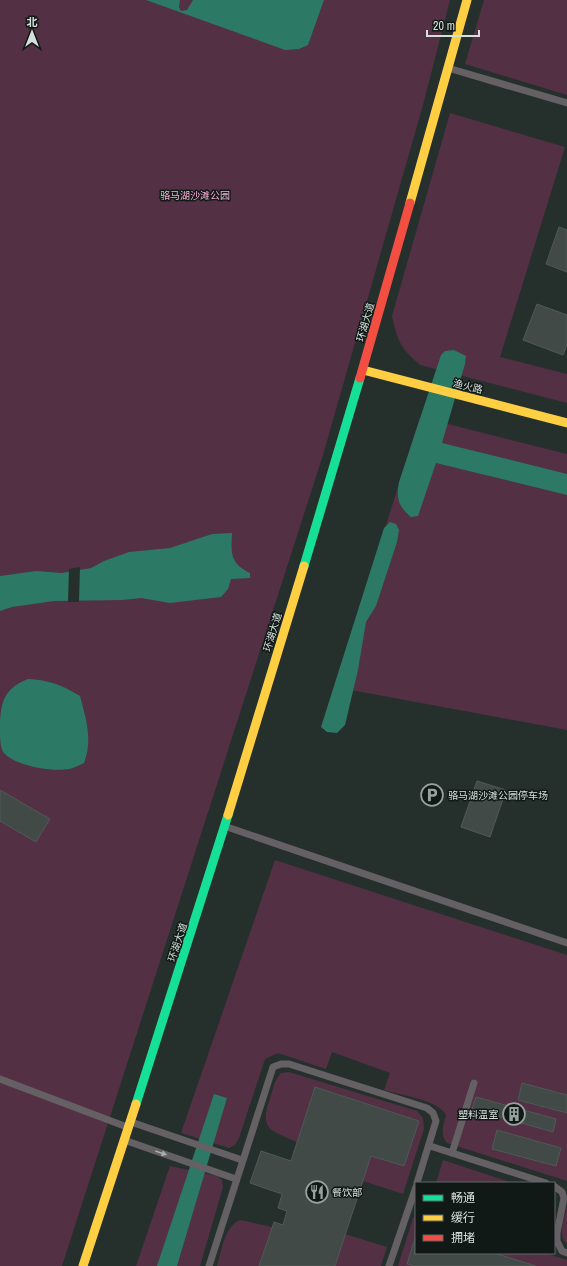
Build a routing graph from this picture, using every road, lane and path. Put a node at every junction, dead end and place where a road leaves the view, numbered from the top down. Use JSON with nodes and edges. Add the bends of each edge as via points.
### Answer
{"nodes":[{"id":1,"x":467,"y":0,"type":"edge"},
{"id":2,"x":448,"y":68,"type":"junction"},
{"id":3,"x":567,"y":103,"type":"edge"},
{"id":4,"x":363,"y":370,"type":"junction"},
{"id":5,"x":567,"y":423,"type":"edge"},
{"id":6,"x":225,"y":826,"type":"junction"},
{"id":7,"x":567,"y":943,"type":"edge"},
{"id":8,"x":0,"y":1079,"type":"edge"},
{"id":9,"x":474,"y":1082,"type":"dead end"},
{"id":10,"x":129,"y":1124,"type":"junction"},
{"id":11,"x":124,"y":1140,"type":"junction"},
{"id":12,"x":430,"y":1146,"type":"junction"},
{"id":13,"x":452,"y":1153,"type":"junction"},
{"id":14,"x":242,"y":1160,"type":"junction"},
{"id":15,"x":236,"y":1178,"type":"junction"},
{"id":16,"x":417,"y":1182,"type":"edge"},
{"id":17,"x":543,"y":1182,"type":"edge"},
{"id":18,"x":555,"y":1187,"type":"edge"},
{"id":19,"x":415,"y":1190,"type":"edge"},
{"id":20,"x":567,"y":1253,"type":"edge"},
{"id":21,"x":83,"y":1266,"type":"edge"},
{"id":22,"x":209,"y":1266,"type":"edge"},
{"id":23,"x":389,"y":1266,"type":"edge"}],
"edges":[{"from":1,"to":2,"type":"main road","name":"环湖大道"},
{"from":2,"to":3,"type":"lane"},
{"from":2,"to":4,"type":"main road","name":"环湖大道"},
{"from":4,"to":5,"type":"main road","name":"渔火路"},
{"from":4,"to":6,"type":"main road","name":"环湖大道"},
{"from":6,"to":7,"type":"lane"},
{"from":6,"to":10,"type":"main road","name":"环湖大道"},
{"from":8,"to":10,"type":"lane"},
{"from":9,"to":13,"type":"lane"},
{"from":10,"to":11,"type":"main road","name":"环湖大道"},
{"from":10,"to":14,"type":"lane"},
{"from":11,"to":15,"type":"lane","one_way":true},
{"from":11,"to":21,"type":"main road","name":"环湖大道"},
{"from":12,"to":13,"type":"lane"},
{"from":12,"to":14,"type":"lane","via":[[436,1121],[433,1113],[427,1108],[289,1064],[282,1064],[273,1067]]},
{"from":12,"to":16,"type":"lane"},
{"from":13,"to":17,"type":"lane"},
{"from":14,"to":15,"type":"lane"},
{"from":15,"to":22,"type":"lane"},
{"from":18,"to":20,"type":"lane","via":[[562,1192],[564,1198],[557,1241],[562,1251]]},
{"from":19,"to":23,"type":"lane"}]}
